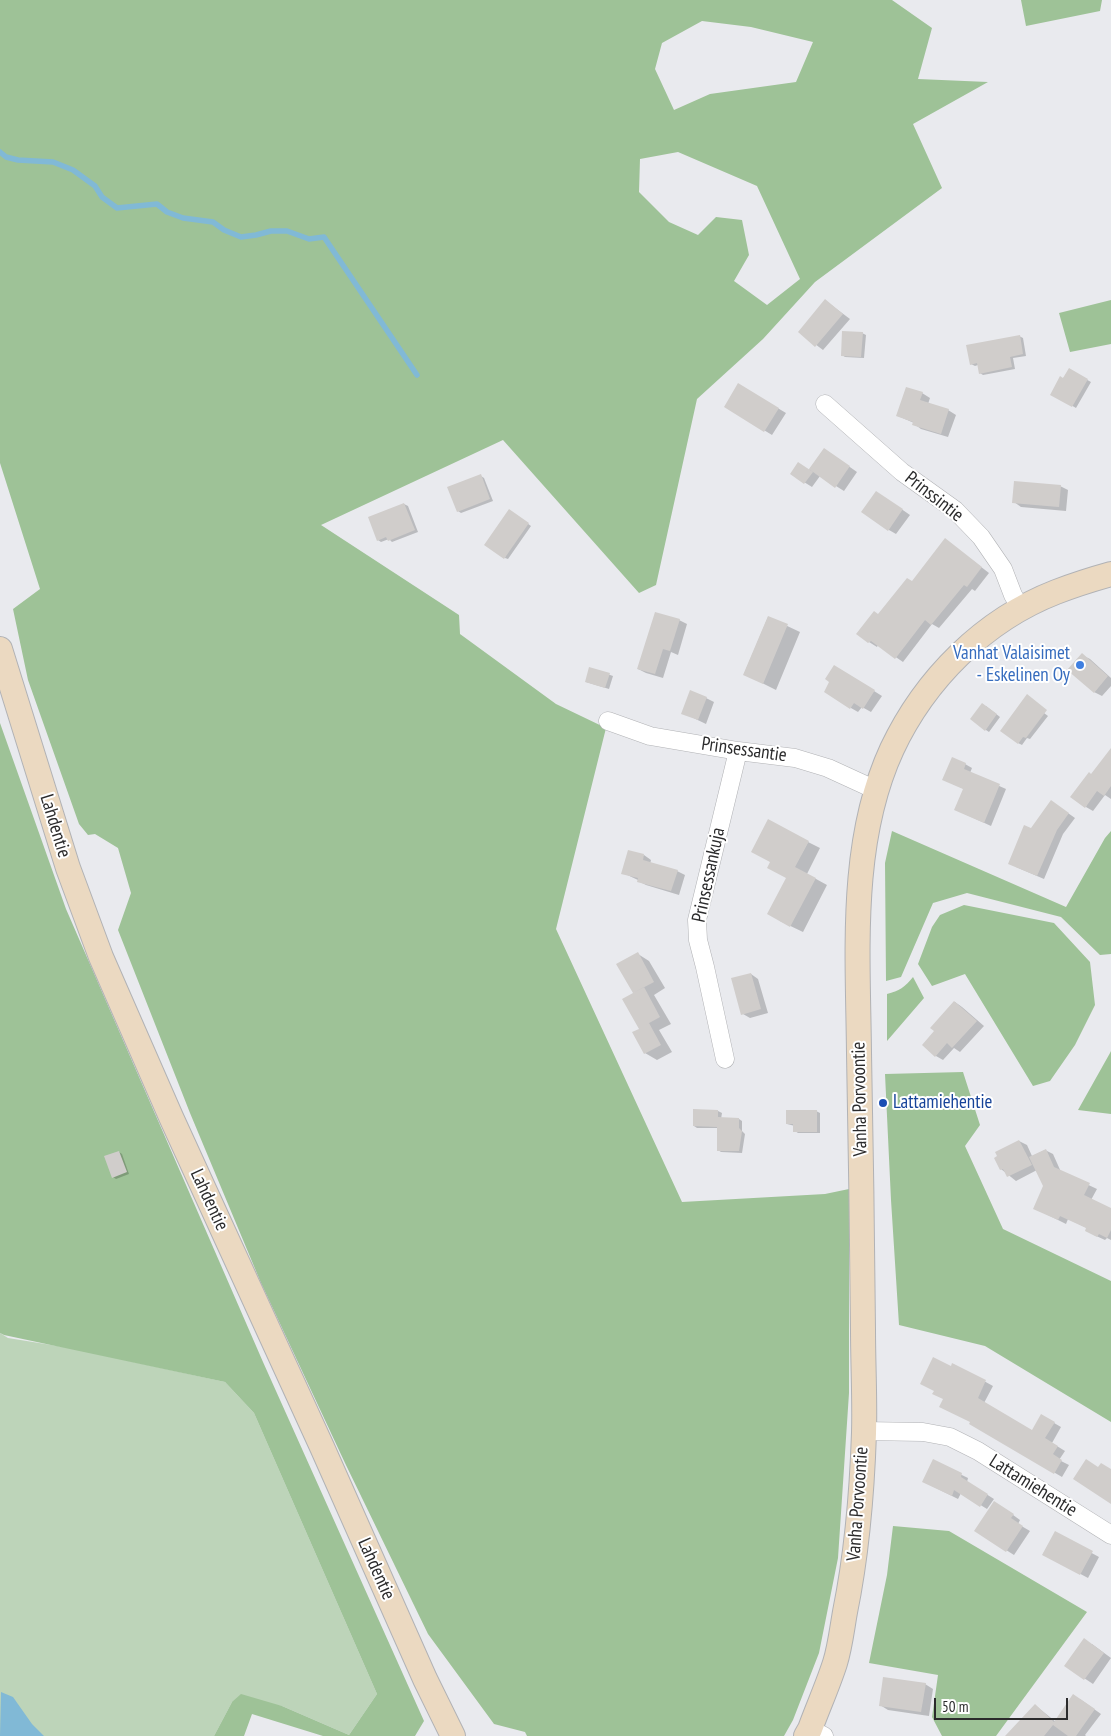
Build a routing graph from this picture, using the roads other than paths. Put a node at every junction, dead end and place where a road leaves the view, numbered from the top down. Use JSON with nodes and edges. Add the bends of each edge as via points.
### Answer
{"nodes":[{"id":1,"x":826,"y":404,"type":"dead end"},
{"id":2,"x":1111,"y":574,"type":"edge"},
{"id":3,"x":1020,"y":609,"type":"junction"},
{"id":4,"x":0,"y":649,"type":"edge"},
{"id":5,"x":608,"y":721,"type":"dead end"},
{"id":6,"x":738,"y":751,"type":"junction"},
{"id":7,"x":876,"y":790,"type":"junction"},
{"id":8,"x":726,"y":1059,"type":"dead end"},
{"id":9,"x":864,"y":1431,"type":"junction"},
{"id":10,"x":1111,"y":1534,"type":"edge"},
{"id":11,"x":813,"y":1734,"type":"edge"},
{"id":12,"x":453,"y":1736,"type":"edge"}],
"edges":[{"from":1,"to":3,"type":"street","name":"Prinssintie","via":[[902,472],[955,510],[981,537],[1003,569]]},
{"from":2,"to":3,"type":"street","name":"Vanha Porvoontie","via":[[1055,592]]},
{"from":3,"to":7,"type":"street","name":"Vanha Porvoontie","via":[[964,650],[938,677],[892,748]]},
{"from":4,"to":12,"type":"street","name":"Lahdentie","via":[[68,868],[101,957]]},
{"from":5,"to":6,"type":"street","name":"Prinsessantie","via":[[650,736]]},
{"from":6,"to":7,"type":"street","name":"Prinsessantie","via":[[796,758],[828,768]]},
{"from":6,"to":8,"type":"street","name":"Prinsessankuja","via":[[697,920],[698,940]]},
{"from":7,"to":9,"type":"street","name":"Vanha Porvoontie","via":[[859,883]]},
{"from":9,"to":10,"type":"street","name":"Lattamiehentie","via":[[923,1432],[950,1437]]},
{"from":9,"to":11,"type":"street","name":"Vanha Porvoontie","via":[[854,1566],[835,1662]]}]}
